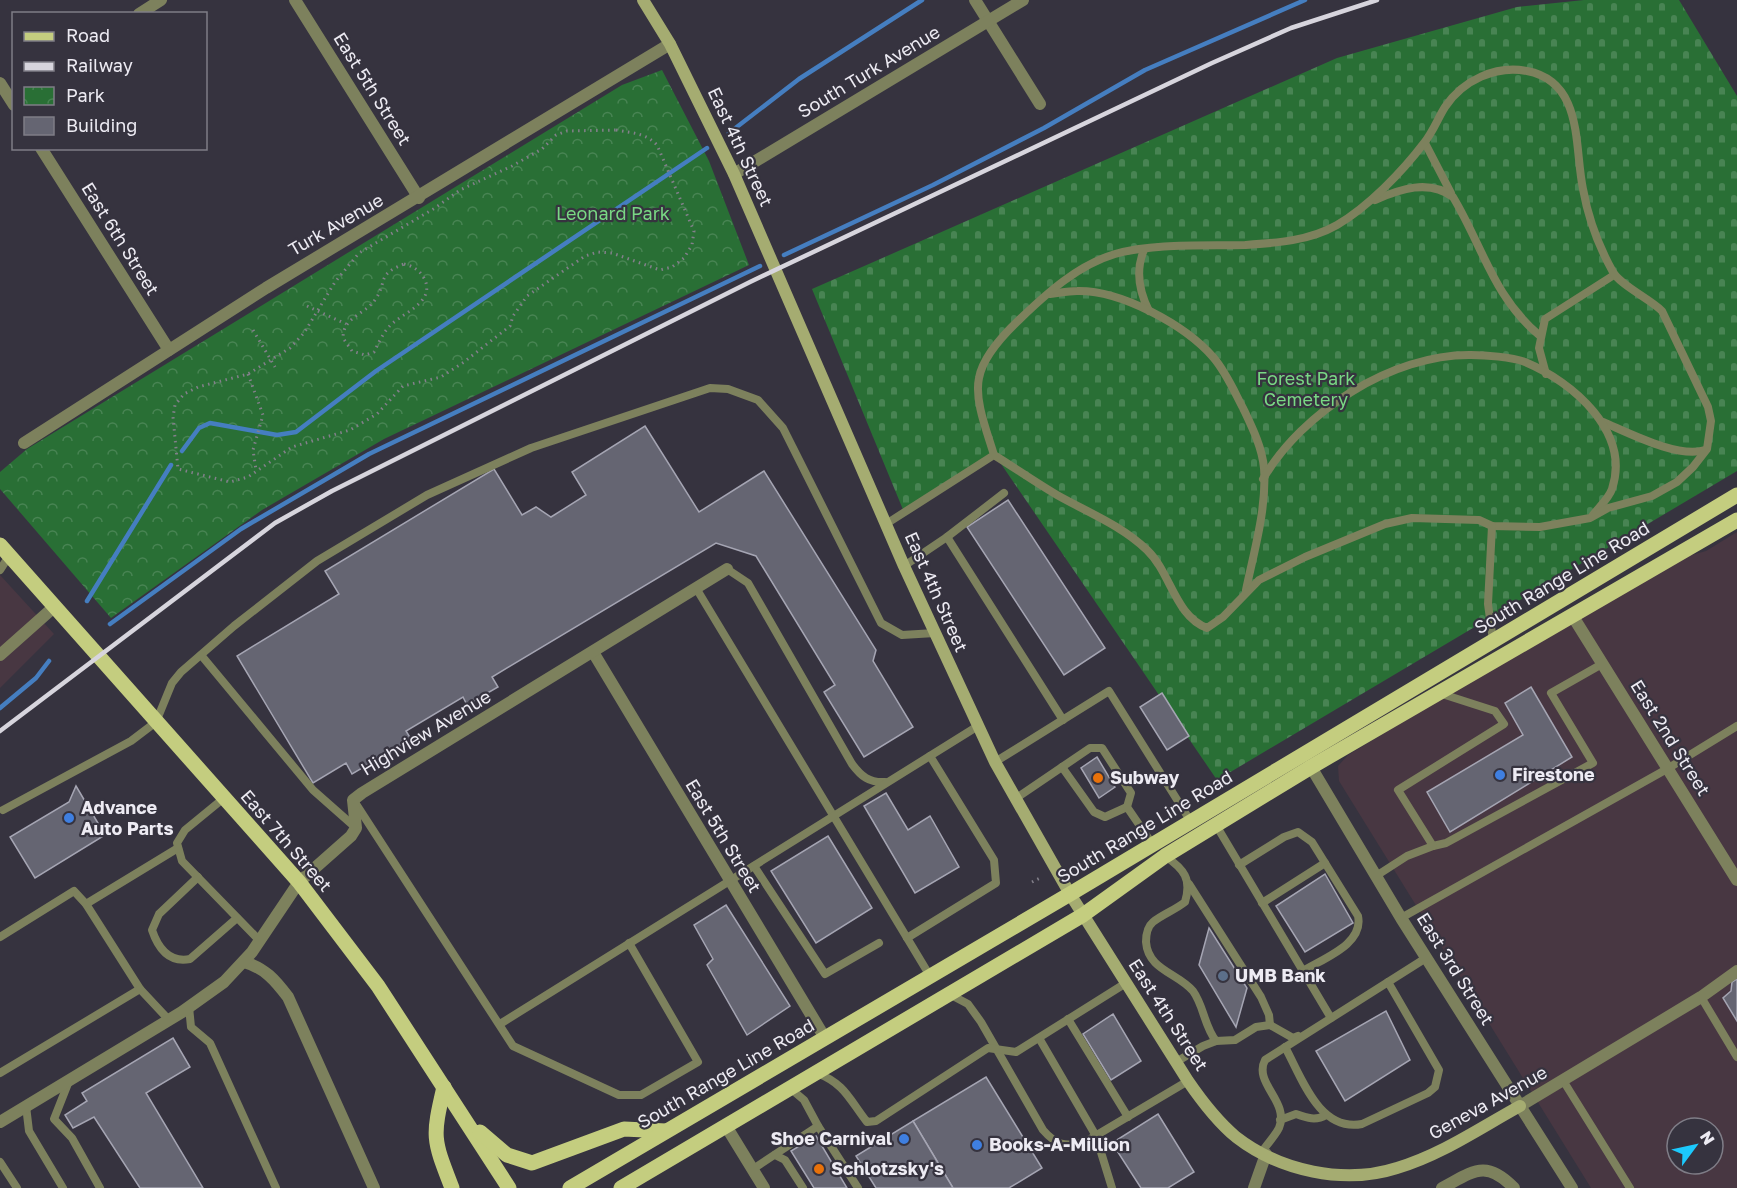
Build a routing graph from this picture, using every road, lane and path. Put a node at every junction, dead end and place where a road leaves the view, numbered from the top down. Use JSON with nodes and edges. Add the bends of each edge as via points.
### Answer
{"nodes":[{"id":1,"x":161,"y":0,"type":"edge"},
{"id":2,"x":295,"y":0,"type":"edge"},
{"id":3,"x":643,"y":0,"type":"edge"},
{"id":4,"x":975,"y":0,"type":"edge"},
{"id":5,"x":1023,"y":0,"type":"edge"},
{"id":6,"x":142,"y":12,"type":"edge"},
{"id":7,"x":988,"y":21,"type":"junction"},
{"id":8,"x":670,"y":44,"type":"junction"},
{"id":9,"x":1040,"y":104,"type":"dead end"},
{"id":10,"x":1425,"y":143,"type":"junction"},
{"id":11,"x":42,"y":150,"type":"edge"},
{"id":12,"x":734,"y":174,"type":"junction"},
{"id":13,"x":1453,"y":197,"type":"junction"},
{"id":14,"x":419,"y":198,"type":"junction"},
{"id":15,"x":1370,"y":201,"type":"junction"},
{"id":16,"x":1144,"y":250,"type":"junction"},
{"id":17,"x":1614,"y":275,"type":"junction"},
{"id":18,"x":1048,"y":294,"type":"junction"},
{"id":19,"x":307,"y":306,"type":"dead end"},
{"id":20,"x":317,"y":311,"type":"junction"},
{"id":21,"x":1149,"y":311,"type":"junction"},
{"id":22,"x":346,"y":324,"type":"junction"},
{"id":23,"x":253,"y":330,"type":"dead end"},
{"id":24,"x":1539,"y":335,"type":"junction"},
{"id":25,"x":169,"y":350,"type":"junction"},
{"id":26,"x":272,"y":361,"type":"junction"},
{"id":27,"x":274,"y":367,"type":"dead end"},
{"id":28,"x":248,"y":374,"type":"junction"},
{"id":29,"x":1546,"y":374,"type":"junction"},
{"id":30,"x":1603,"y":422,"type":"junction"},
{"id":31,"x":24,"y":443,"type":"dead end"},
{"id":32,"x":1707,"y":449,"type":"junction"},
{"id":33,"x":994,"y":455,"type":"junction"},
{"id":34,"x":256,"y":470,"type":"junction"},
{"id":35,"x":1263,"y":479,"type":"junction"},
{"id":36,"x":1004,"y":493,"type":"dead end"},
{"id":37,"x":1737,"y":495,"type":"edge"},
{"id":38,"x":1590,"y":518,"type":"junction"},
{"id":39,"x":1737,"y":520,"type":"edge"},
{"id":40,"x":886,"y":524,"type":"junction"},
{"id":41,"x":1492,"y":526,"type":"junction"},
{"id":42,"x":947,"y":537,"type":"junction"},
{"id":43,"x":5,"y":551,"type":"edge"},
{"id":44,"x":904,"y":566,"type":"junction"},
{"id":45,"x":727,"y":569,"type":"joint"},
{"id":46,"x":0,"y":570,"type":"edge"},
{"id":47,"x":696,"y":588,"type":"junction"},
{"id":48,"x":1246,"y":590,"type":"junction"},
{"id":49,"x":54,"y":607,"type":"junction"},
{"id":50,"x":1572,"y":615,"type":"junction"},
{"id":51,"x":935,"y":633,"type":"junction"},
{"id":52,"x":1493,"y":641,"type":"junction"},
{"id":53,"x":593,"y":652,"type":"junction"},
{"id":54,"x":0,"y":655,"type":"edge"},
{"id":55,"x":201,"y":655,"type":"junction"},
{"id":56,"x":1602,"y":664,"type":"junction"},
{"id":57,"x":1439,"y":693,"type":"junction"},
{"id":58,"x":1063,"y":720,"type":"junction"},
{"id":59,"x":156,"y":722,"type":"junction"},
{"id":60,"x":978,"y":726,"type":"junction"},
{"id":61,"x":1737,"y":726,"type":"edge"},
{"id":62,"x":930,"y":756,"type":"junction"},
{"id":63,"x":995,"y":762,"type":"junction"},
{"id":64,"x":1062,"y":766,"type":"junction"},
{"id":65,"x":1311,"y":767,"type":"junction"},
{"id":66,"x":1667,"y":769,"type":"junction"},
{"id":67,"x":887,"y":782,"type":"junction"},
{"id":68,"x":224,"y":798,"type":"junction"},
{"id":69,"x":1015,"y":799,"type":"junction"},
{"id":70,"x":353,"y":800,"type":"junction"},
{"id":71,"x":1127,"y":807,"type":"junction"},
{"id":72,"x":3,"y":810,"type":"dead end"},
{"id":73,"x":833,"y":816,"type":"junction"},
{"id":74,"x":1191,"y":822,"type":"junction"},
{"id":75,"x":1216,"y":825,"type":"junction"},
{"id":76,"x":356,"y":828,"type":"junction"},
{"id":77,"x":1153,"y":845,"type":"junction"},
{"id":78,"x":1433,"y":846,"type":"junction"},
{"id":79,"x":178,"y":848,"type":"junction"},
{"id":80,"x":1165,"y":856,"type":"junction"},
{"id":81,"x":1324,"y":862,"type":"junction"},
{"id":82,"x":1239,"y":865,"type":"junction"},
{"id":83,"x":754,"y":866,"type":"junction"},
{"id":84,"x":1376,"y":876,"type":"junction"},
{"id":85,"x":198,"y":877,"type":"junction"},
{"id":86,"x":1036,"y":880,"type":"dead end"},
{"id":87,"x":1737,"y":880,"type":"edge"},
{"id":88,"x":729,"y":881,"type":"junction"},
{"id":89,"x":299,"y":882,"type":"junction"},
{"id":90,"x":1188,"y":884,"type":"junction"},
{"id":91,"x":1040,"y":886,"type":"dead end"},
{"id":92,"x":1070,"y":894,"type":"junction"},
{"id":93,"x":1262,"y":903,"type":"junction"},
{"id":94,"x":86,"y":904,"type":"junction"},
{"id":95,"x":1083,"y":915,"type":"junction"},
{"id":96,"x":237,"y":918,"type":"junction"},
{"id":97,"x":1401,"y":918,"type":"junction"},
{"id":98,"x":0,"y":937,"type":"edge"},
{"id":99,"x":907,"y":938,"type":"junction"},
{"id":100,"x":260,"y":941,"type":"junction"},
{"id":101,"x":629,"y":943,"type":"junction"},
{"id":102,"x":879,"y":943,"type":"dead end"},
{"id":103,"x":1426,"y":958,"type":"junction"},
{"id":104,"x":244,"y":962,"type":"junction"},
{"id":105,"x":1303,"y":971,"type":"junction"},
{"id":106,"x":1737,"y":971,"type":"edge"},
{"id":107,"x":930,"y":976,"type":"junction"},
{"id":108,"x":1388,"y":982,"type":"junction"},
{"id":109,"x":1126,"y":983,"type":"junction"},
{"id":110,"x":140,"y":989,"type":"junction"},
{"id":111,"x":951,"y":995,"type":"junction"},
{"id":112,"x":1701,"y":997,"type":"junction"},
{"id":113,"x":189,"y":1007,"type":"junction"},
{"id":114,"x":1331,"y":1018,"type":"junction"},
{"id":115,"x":1068,"y":1019,"type":"junction"},
{"id":116,"x":169,"y":1020,"type":"junction"},
{"id":117,"x":500,"y":1024,"type":"junction"},
{"id":118,"x":1270,"y":1025,"type":"junction"},
{"id":119,"x":1308,"y":1033,"type":"junction"},
{"id":120,"x":825,"y":1038,"type":"junction"},
{"id":121,"x":1039,"y":1038,"type":"junction"},
{"id":122,"x":1216,"y":1041,"type":"junction"},
{"id":123,"x":1286,"y":1047,"type":"junction"},
{"id":124,"x":998,"y":1050,"type":"junction"},
{"id":125,"x":1737,"y":1057,"type":"edge"},
{"id":126,"x":1176,"y":1062,"type":"junction"},
{"id":127,"x":0,"y":1073,"type":"edge"},
{"id":128,"x":817,"y":1073,"type":"junction"},
{"id":129,"x":69,"y":1080,"type":"junction"},
{"id":130,"x":1188,"y":1081,"type":"junction"},
{"id":131,"x":1564,"y":1082,"type":"junction"},
{"id":132,"x":444,"y":1087,"type":"junction"},
{"id":133,"x":791,"y":1089,"type":"junction"},
{"id":134,"x":26,"y":1106,"type":"junction"},
{"id":135,"x":1520,"y":1106,"type":"junction"},
{"id":136,"x":1326,"y":1115,"type":"junction"},
{"id":137,"x":1128,"y":1117,"type":"junction"},
{"id":138,"x":1280,"y":1120,"type":"junction"},
{"id":139,"x":468,"y":1121,"type":"junction"},
{"id":140,"x":0,"y":1122,"type":"edge"},
{"id":141,"x":726,"y":1126,"type":"junction"},
{"id":142,"x":818,"y":1126,"type":"junction"},
{"id":143,"x":666,"y":1131,"type":"junction"},
{"id":144,"x":1096,"y":1136,"type":"junction"},
{"id":145,"x":1264,"y":1153,"type":"junction"},
{"id":146,"x":775,"y":1155,"type":"junction"},
{"id":147,"x":0,"y":1162,"type":"edge"},
{"id":148,"x":753,"y":1169,"type":"junction"},
{"id":149,"x":1456,"y":1185,"type":"edge"},
{"id":150,"x":762,"y":1187,"type":"edge"},
{"id":151,"x":17,"y":1188,"type":"edge"},
{"id":152,"x":63,"y":1188,"type":"edge"},
{"id":153,"x":100,"y":1188,"type":"edge"},
{"id":154,"x":276,"y":1188,"type":"edge"},
{"id":155,"x":374,"y":1188,"type":"edge"},
{"id":156,"x":452,"y":1188,"type":"edge"},
{"id":157,"x":509,"y":1188,"type":"edge"},
{"id":158,"x":570,"y":1188,"type":"edge"},
{"id":159,"x":621,"y":1188,"type":"edge"},
{"id":160,"x":803,"y":1188,"type":"edge"},
{"id":161,"x":858,"y":1188,"type":"edge"},
{"id":162,"x":1112,"y":1188,"type":"edge"},
{"id":163,"x":1254,"y":1188,"type":"edge"},
{"id":164,"x":1442,"y":1188,"type":"edge"},
{"id":165,"x":1514,"y":1188,"type":"edge"},
{"id":166,"x":1572,"y":1188,"type":"edge"},
{"id":167,"x":1630,"y":1188,"type":"edge"}],
"edges":[{"from":1,"to":6,"type":"street"},
{"from":2,"to":14,"type":"street","name":"East 5th Street"},
{"from":3,"to":8,"type":"street","name":"East 4th Street"},
{"from":4,"to":7,"type":"street"},
{"from":5,"to":7,"type":"street","name":"South Turk Avenue"},
{"from":7,"to":9,"type":"street"},
{"from":7,"to":12,"type":"street","name":"South Turk Avenue"},
{"from":8,"to":12,"type":"street","name":"East 4th Street"},
{"from":8,"to":14,"type":"street","name":"Turk Avenue"},
{"from":10,"to":13,"type":"lane"},
{"from":10,"to":15,"type":"lane"},
{"from":10,"to":17,"type":"lane","via":[[1447,104],[1467,84],[1501,70],[1527,71],[1544,78],[1559,89],[1571,109],[1578,133],[1586,205]]},
{"from":11,"to":25,"type":"street","name":"East 6th Street"},
{"from":12,"to":40,"type":"street","name":"East 4th Street"},
{"from":13,"to":15,"type":"lane","via":[[1444,190],[1418,187]]},
{"from":13,"to":24,"type":"lane","via":[[1504,298]]},
{"from":14,"to":25,"type":"street","name":"Turk Avenue"},
{"from":15,"to":16,"type":"lane","via":[[1337,225],[1303,238],[1278,243]]},
{"from":16,"to":18,"type":"lane","via":[[1114,255],[1084,267]]},
{"from":16,"to":21,"type":"lane","via":[[1138,277]]},
{"from":17,"to":24,"type":"lane","via":[[1545,319]]},
{"from":17,"to":32,"type":"lane","via":[[1662,311],[1708,408],[1711,421]]},
{"from":18,"to":21,"type":"lane","via":[[1078,291],[1105,295]]},
{"from":18,"to":33,"type":"lane","via":[[999,341],[979,379],[982,417]]},
{"from":19,"to":20,"type":"path"},
{"from":20,"to":22,"type":"path"},
{"from":20,"to":26,"type":"path","via":[[304,333]]},
{"from":20,"to":34,"type":"path","via":[[359,253],[460,190],[512,166],[567,131],[616,130],[651,139],[694,231],[684,258],[660,270],[612,253],[585,256],[527,296],[510,326],[441,377],[403,386],[377,414],[350,430],[292,447]]},
{"from":21,"to":35,"type":"lane","via":[[1187,332],[1214,357],[1257,439]]},
{"from":22,"to":22,"type":"path","via":[[343,338],[352,351],[365,355],[374,352],[386,329],[424,300],[425,280],[413,267],[397,267],[383,277],[375,300]]},
{"from":23,"to":26,"type":"path"},
{"from":24,"to":29,"type":"lane"},
{"from":25,"to":31,"type":"street","name":"Turk Avenue"},
{"from":26,"to":27,"type":"path"},
{"from":26,"to":28,"type":"path"},
{"from":28,"to":34,"type":"path","via":[[263,415],[254,442]]},
{"from":28,"to":34,"type":"path","via":[[184,394],[175,405],[174,429],[178,469],[231,482]]},
{"from":29,"to":30,"type":"lane"},
{"from":29,"to":35,"type":"lane","via":[[1523,362],[1472,355],[1400,367],[1360,387],[1319,417],[1273,462]]},
{"from":30,"to":32,"type":"lane","via":[[1694,454]]},
{"from":30,"to":38,"type":"lane","via":[[1616,458],[1615,477],[1611,492]]},
{"from":32,"to":38,"type":"lane","via":[[1677,482],[1652,496],[1608,508]]},
{"from":33,"to":40,"type":"lane"},
{"from":33,"to":48,"type":"lane","via":[[1107,520],[1146,549],[1160,565],[1194,623],[1207,628],[1223,617]]},
{"from":35,"to":48,"type":"lane","via":[[1263,499]]},
{"from":36,"to":42,"type":"lane"},
{"from":37,"to":52,"type":"main road","name":"South Range Line Road"},
{"from":38,"to":41,"type":"lane","via":[[1540,527]]},
{"from":39,"to":50,"type":"main road","name":"South Range Line Road"},
{"from":40,"to":44,"type":"street","name":"East 4th Street"},
{"from":41,"to":48,"type":"lane","via":[[1479,520],[1412,518],[1385,524],[1305,556]]},
{"from":41,"to":52,"type":"lane","via":[[1488,604]]},
{"from":42,"to":44,"type":"lane"},
{"from":42,"to":58,"type":"lane"},
{"from":43,"to":46,"type":"lane"},
{"from":43,"to":49,"type":"main road","name":"East 7th Street"},
{"from":44,"to":51,"type":"street","name":"East 4th Street"},
{"from":45,"to":47,"type":"street","name":"Highview Avenue"},
{"from":45,"to":67,"type":"lane","via":[[748,583],[855,769],[873,783]]},
{"from":47,"to":53,"type":"street","name":"Highview Avenue"},
{"from":47,"to":73,"type":"lane"},
{"from":49,"to":54,"type":"street"},
{"from":49,"to":59,"type":"main road","name":"East 7th Street"},
{"from":50,"to":56,"type":"street","name":"East 2nd Street"},
{"from":50,"to":57,"type":"main road","name":"South Range Line Road"},
{"from":51,"to":55,"type":"lane","via":[[902,635],[881,623],[783,428],[758,400],[728,389],[710,388],[531,448],[456,480],[317,561]]},
{"from":51,"to":60,"type":"street","name":"East 4th Street"},
{"from":52,"to":74,"type":"main road","name":"South Range Line Road"},
{"from":53,"to":70,"type":"street","name":"Highview Avenue"},
{"from":53,"to":88,"type":"street","name":"East 5th Street"},
{"from":55,"to":59,"type":"lane","via":[[172,682]]},
{"from":55,"to":76,"type":"lane","via":[[313,790]]},
{"from":56,"to":66,"type":"street","name":"East 2nd Street"},
{"from":56,"to":78,"type":"lane","via":[[1551,693],[1593,763],[1446,843]]},
{"from":57,"to":65,"type":"main road","name":"South Range Line Road"},
{"from":57,"to":78,"type":"lane","via":[[1495,711],[1504,724],[1398,790]]},
{"from":58,"to":63,"type":"lane"},
{"from":58,"to":74,"type":"lane","via":[[1109,691]]},
{"from":59,"to":68,"type":"main road","name":"East 7th Street"},
{"from":59,"to":72,"type":"lane","via":[[131,741]]},
{"from":60,"to":62,"type":"lane"},
{"from":60,"to":63,"type":"street","name":"East 4th Street"},
{"from":61,"to":66,"type":"lane"},
{"from":62,"to":67,"type":"lane"},
{"from":62,"to":99,"type":"lane","via":[[994,860],[996,883]]},
{"from":63,"to":69,"type":"street","name":"East 4th Street"},
{"from":64,"to":69,"type":"lane"},
{"from":64,"to":71,"type":"lane","via":[[1094,812],[1105,817]]},
{"from":64,"to":71,"type":"lane","via":[[1090,748],[1102,748],[1131,793]]},
{"from":65,"to":75,"type":"main road","name":"South Range Line Road"},
{"from":65,"to":84,"type":"street","name":"East 3rd Street"},
{"from":66,"to":87,"type":"street","name":"East 2nd Street"},
{"from":66,"to":97,"type":"lane"},
{"from":67,"to":73,"type":"lane"},
{"from":68,"to":79,"type":"lane","via":[[185,830]]},
{"from":68,"to":89,"type":"main road","name":"East 7th Street"},
{"from":69,"to":92,"type":"street","name":"East 4th Street"},
{"from":70,"to":76,"type":"street","name":"Highview Avenue"},
{"from":70,"to":117,"type":"lane"},
{"from":71,"to":77,"type":"lane"},
{"from":73,"to":83,"type":"lane"},
{"from":73,"to":99,"type":"lane"},
{"from":74,"to":77,"type":"main road","name":"South Range Line Road"},
{"from":75,"to":80,"type":"main road","name":"South Range Line Road"},
{"from":75,"to":82,"type":"lane"},
{"from":76,"to":89,"type":"street"},
{"from":77,"to":92,"type":"main road","name":"South Range Line Road"},
{"from":78,"to":84,"type":"lane","via":[[1407,856]]},
{"from":79,"to":85,"type":"lane","via":[[182,861]]},
{"from":79,"to":94,"type":"lane"},
{"from":80,"to":90,"type":"lane","via":[[1178,864],[1187,875]]},
{"from":80,"to":95,"type":"main road","name":"South Range Line Road"},
{"from":81,"to":82,"type":"lane","via":[[1312,842],[1298,832]]},
{"from":81,"to":93,"type":"lane"},
{"from":81,"to":105,"type":"lane","via":[[1358,916],[1360,928],[1355,938]]},
{"from":82,"to":93,"type":"lane"},
{"from":83,"to":88,"type":"lane"},
{"from":83,"to":102,"type":"lane","via":[[825,974]]},
{"from":84,"to":97,"type":"street","name":"East 3rd Street"},
{"from":85,"to":96,"type":"lane"},
{"from":85,"to":96,"type":"lane","via":[[159,914],[152,930],[157,944],[170,957],[190,959]]},
{"from":86,"to":91,"type":"path"},
{"from":88,"to":101,"type":"lane"},
{"from":88,"to":120,"type":"street","name":"East 5th Street"},
{"from":89,"to":100,"type":"street"},
{"from":89,"to":132,"type":"main road","name":"East 7th Street","via":[[378,986]]},
{"from":90,"to":118,"type":"lane","via":[[1261,997]]},
{"from":90,"to":122,"type":"lane","via":[[1185,902],[1152,923],[1146,933],[1147,948],[1154,961],[1193,991]]},
{"from":92,"to":95,"type":"street","name":"East 4th Street"},
{"from":92,"to":107,"type":"main road","name":"South Range Line Road"},
{"from":93,"to":105,"type":"lane"},
{"from":94,"to":98,"type":"lane","via":[[74,891]]},
{"from":94,"to":110,"type":"lane"},
{"from":95,"to":109,"type":"street","name":"East 4th Street"},
{"from":95,"to":111,"type":"main road","name":"South Range Line Road"},
{"from":96,"to":100,"type":"lane"},
{"from":97,"to":103,"type":"street","name":"East 3rd Street"},
{"from":99,"to":107,"type":"lane"},
{"from":100,"to":104,"type":"street"},
{"from":101,"to":117,"type":"lane"},
{"from":101,"to":117,"type":"lane","via":[[698,1062],[641,1095],[619,1095],[513,1046]]},
{"from":103,"to":108,"type":"lane"},
{"from":103,"to":135,"type":"street","name":"East 3rd Street"},
{"from":104,"to":113,"type":"street"},
{"from":104,"to":155,"type":"street","via":[[259,966],[288,997]]},
{"from":105,"to":114,"type":"lane"},
{"from":106,"to":112,"type":"street","name":"Geneva Avenue"},
{"from":107,"to":120,"type":"main road","name":"South Range Line Road"},
{"from":108,"to":114,"type":"lane"},
{"from":108,"to":136,"type":"lane","via":[[1439,1071],[1435,1087],[1362,1124],[1352,1126]]},
{"from":109,"to":115,"type":"lane"},
{"from":109,"to":126,"type":"street","name":"East 4th Street"},
{"from":110,"to":116,"type":"lane"},
{"from":110,"to":127,"type":"lane"},
{"from":111,"to":124,"type":"lane","via":[[968,1004]]},
{"from":111,"to":128,"type":"main road","name":"South Range Line Road"},
{"from":112,"to":125,"type":"lane"},
{"from":112,"to":131,"type":"street","name":"Geneva Avenue"},
{"from":113,"to":116,"type":"street"},
{"from":113,"to":154,"type":"lane","via":[[191,1028],[210,1043]]},
{"from":114,"to":119,"type":"lane"},
{"from":115,"to":121,"type":"lane"},
{"from":115,"to":137,"type":"lane"},
{"from":116,"to":129,"type":"street"},
{"from":118,"to":119,"type":"lane","via":[[1293,1038]]},
{"from":118,"to":122,"type":"lane","via":[[1256,1027],[1235,1040]]},
{"from":119,"to":123,"type":"lane"},
{"from":120,"to":143,"type":"main road","name":"South Range Line Road"},
{"from":121,"to":124,"type":"lane","via":[[1016,1052]]},
{"from":121,"to":144,"type":"lane"},
{"from":122,"to":126,"type":"lane"},
{"from":123,"to":136,"type":"lane"},
{"from":123,"to":138,"type":"lane","via":[[1262,1066],[1263,1076],[1278,1103]]},
{"from":124,"to":128,"type":"lane","via":[[988,1048],[876,1121],[867,1122],[844,1089]]},
{"from":124,"to":144,"type":"lane","via":[[1053,1142],[1068,1146]]},
{"from":126,"to":130,"type":"street","name":"East 4th Street"},
{"from":128,"to":133,"type":"main road","name":"South Range Line Road"},
{"from":129,"to":134,"type":"street"},
{"from":129,"to":153,"type":"lane","via":[[54,1119],[72,1138]]},
{"from":130,"to":137,"type":"lane"},
{"from":130,"to":145,"type":"street","name":"East 4th Street","via":[[1236,1136]]},
{"from":131,"to":135,"type":"street","name":"Geneva Avenue"},
{"from":131,"to":167,"type":"lane"},
{"from":132,"to":139,"type":"main road","name":"East 7th Street"},
{"from":132,"to":156,"type":"main road","via":[[434,1131],[435,1145]]},
{"from":133,"to":141,"type":"main road","name":"South Range Line Road"},
{"from":133,"to":142,"type":"lane","via":[[804,1100]]},
{"from":134,"to":140,"type":"street"},
{"from":134,"to":152,"type":"lane","via":[[29,1131]]},
{"from":135,"to":145,"type":"street","name":"Geneva Avenue","via":[[1431,1155],[1396,1169],[1331,1176]]},
{"from":135,"to":166,"type":"street","name":"East 3rd Street"},
{"from":136,"to":138,"type":"lane","via":[[1307,1119],[1296,1114]]},
{"from":137,"to":144,"type":"lane"},
{"from":138,"to":145,"type":"lane","via":[[1280,1127]]},
{"from":139,"to":143,"type":"main road","via":[[507,1155],[532,1163],[624,1129]]},
{"from":139,"to":157,"type":"main road","name":"East 7th Street"},
{"from":141,"to":148,"type":"street"},
{"from":141,"to":159,"type":"main road","name":"South Range Line Road"},
{"from":142,"to":146,"type":"lane"},
{"from":142,"to":161,"type":"lane"},
{"from":143,"to":158,"type":"main road","name":"South Range Line Road"},
{"from":144,"to":162,"type":"lane"},
{"from":145,"to":163,"type":"street"},
{"from":146,"to":148,"type":"lane"},
{"from":146,"to":160,"type":"lane","via":[[785,1160]]},
{"from":147,"to":151,"type":"lane"},
{"from":148,"to":150,"type":"street"},
{"from":149,"to":164,"type":"street"},
{"from":149,"to":165,"type":"street","via":[[1485,1169],[1499,1173]]}]}
